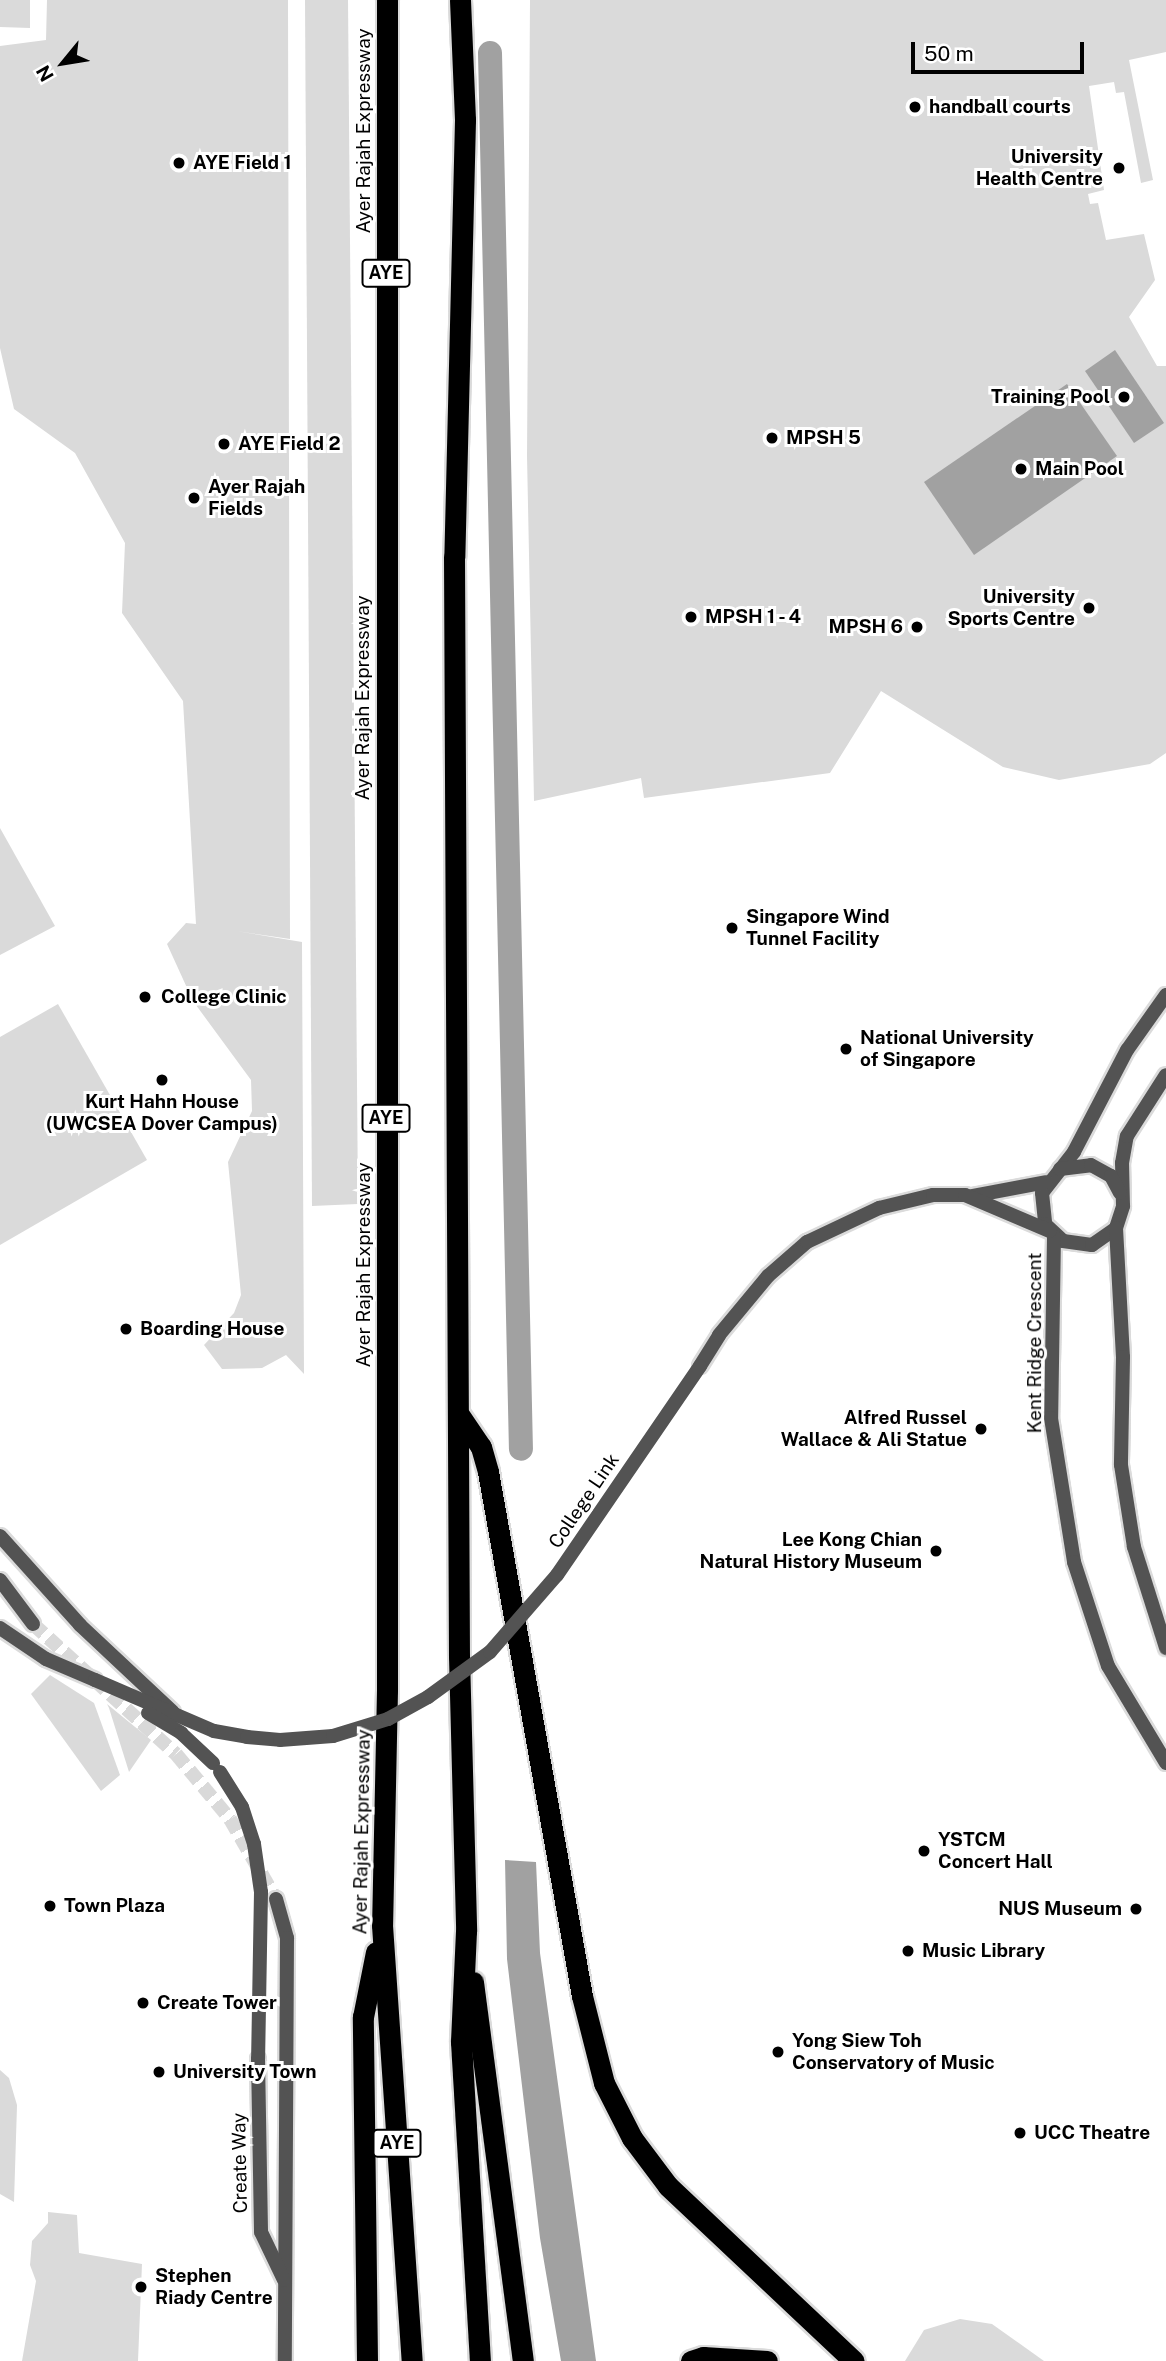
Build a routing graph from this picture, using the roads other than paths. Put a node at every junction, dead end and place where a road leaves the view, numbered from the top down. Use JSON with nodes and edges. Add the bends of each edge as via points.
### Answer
{"nodes":[{"id":1,"x":387,"y":0,"type":"edge"},
{"id":2,"x":460,"y":0,"type":"edge"},
{"id":3,"x":1166,"y":995,"type":"edge"},
{"id":4,"x":1166,"y":1075,"type":"edge"},
{"id":5,"x":1059,"y":1170,"type":"junction"},
{"id":6,"x":1046,"y":1182,"type":"junction"},
{"id":7,"x":972,"y":1196,"type":"junction"},
{"id":8,"x":1122,"y":1206,"type":"junction"},
{"id":9,"x":1116,"y":1228,"type":"junction"},
{"id":10,"x":1052,"y":1233,"type":"junction"},
{"id":11,"x":460,"y":1416,"type":"junction"},
{"id":12,"x":2,"y":1538,"type":"edge"},
{"id":13,"x":0,"y":1580,"type":"edge"},
{"id":14,"x":33,"y":1624,"type":"tunnel mouth"},
{"id":15,"x":0,"y":1628,"type":"edge"},
{"id":16,"x":1166,"y":1648,"type":"edge"},
{"id":17,"x":95,"y":1680,"type":"junction"},
{"id":18,"x":179,"y":1718,"type":"junction"},
{"id":19,"x":1166,"y":1763,"type":"edge"},
{"id":20,"x":275,"y":1899,"type":"tunnel mouth"},
{"id":21,"x":382,"y":1925,"type":"junction"},
{"id":22,"x":466,"y":1931,"type":"junction"},
{"id":23,"x":286,"y":2284,"type":"junction"},
{"id":24,"x":285,"y":2361,"type":"edge"},
{"id":25,"x":367,"y":2361,"type":"edge"},
{"id":26,"x":412,"y":2361,"type":"edge"},
{"id":27,"x":480,"y":2361,"type":"edge"},
{"id":28,"x":523,"y":2361,"type":"edge"},
{"id":29,"x":691,"y":2361,"type":"edge"},
{"id":30,"x":767,"y":2361,"type":"edge"},
{"id":31,"x":854,"y":2361,"type":"edge"}],
"edges":[{"from":1,"to":21,"type":"highway","name":"Ayer Rajah Expressway","number":"AYE","via":[[387,1690]]},
{"from":2,"to":11,"type":"highway","via":[[465,120],[454,557]]},
{"from":3,"to":5,"type":"street","via":[[1127,1050],[1074,1152]]},
{"from":4,"to":8,"type":"street","via":[[1127,1136]]},
{"from":5,"to":6,"type":"street"},
{"from":5,"to":8,"type":"street","via":[[1080,1163],[1102,1169],[1117,1185]]},
{"from":6,"to":7,"type":"street","name":"College Link"},
{"from":6,"to":10,"type":"street","name":"Kent Ridge Crescent","via":[[1040,1203]]},
{"from":7,"to":10,"type":"street","name":"College Link"},
{"from":7,"to":18,"type":"street","name":"College Link","bridge":true,"via":[[933,1195],[879,1208],[807,1242],[768,1276],[719,1335],[557,1575],[490,1652],[428,1697],[388,1719],[333,1736],[280,1741],[214,1731]]},
{"from":8,"to":9,"type":"street"},
{"from":9,"to":10,"type":"street","name":"Kent Ridge Crescent","via":[[1101,1241],[1082,1246]]},
{"from":9,"to":16,"type":"street","via":[[1122,1477],[1134,1547]]},
{"from":10,"to":19,"type":"street","name":"Kent Ridge Crescent","via":[[1051,1418],[1074,1562],[1108,1666]]},
{"from":11,"to":22,"type":"highway","via":[[458,1657]]},
{"from":11,"to":31,"type":"highway","via":[[486,1461],[579,1984],[604,2083],[632,2137],[668,2186]]},
{"from":12,"to":18,"type":"street","name":"College Link","bridge":true,"via":[[80,1625]]},
{"from":13,"to":14,"type":"street"},
{"from":15,"to":17,"type":"street","name":"College Link","via":[[46,1659]]},
{"from":17,"to":18,"type":"street","name":"College Link","bridge":true},
{"from":17,"to":23,"type":"street","name":"Create Way","bridge":true,"via":[[171,1726],[217,1768],[242,1807],[254,1844],[261,1892],[261,2232]]},
{"from":20,"to":23,"type":"street","via":[[287,1938]]},
{"from":21,"to":25,"type":"highway","via":[[363,2017]]},
{"from":21,"to":26,"type":"highway","name":"Ayer Rajah Expressway","number":"AYE"},
{"from":22,"to":27,"type":"highway","via":[[461,2042]]},
{"from":22,"to":28,"type":"highway"},
{"from":23,"to":24,"type":"street"},
{"from":29,"to":30,"type":"highway","via":[[702,2357]]}]}
